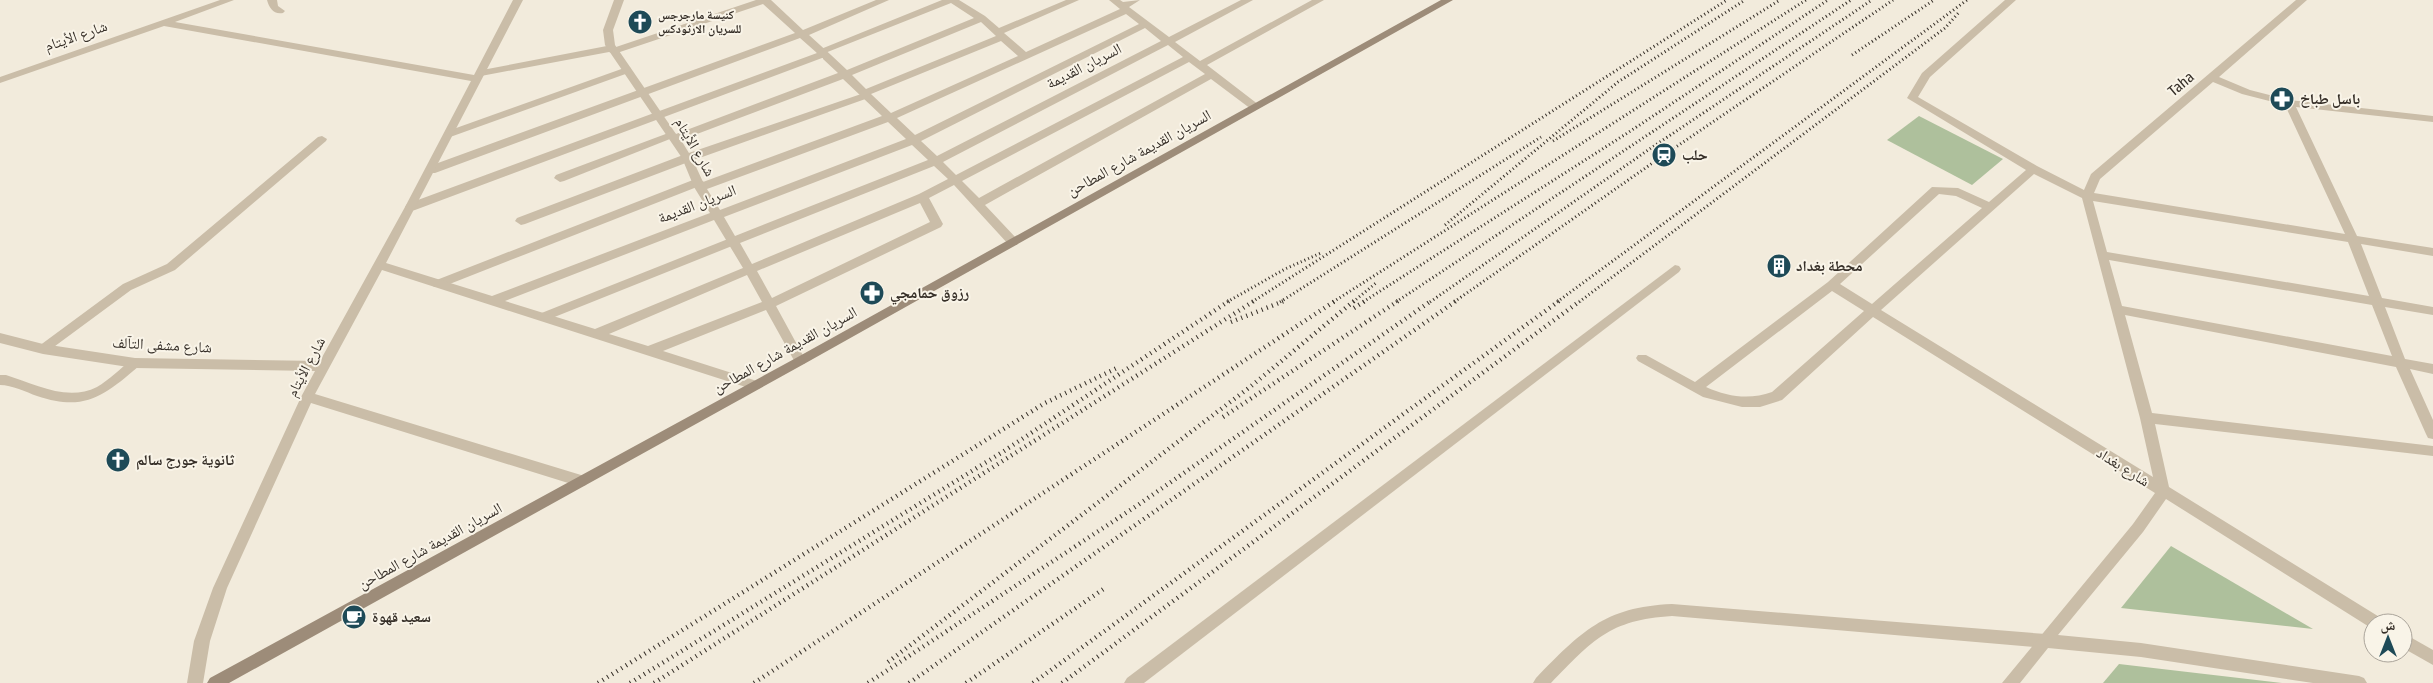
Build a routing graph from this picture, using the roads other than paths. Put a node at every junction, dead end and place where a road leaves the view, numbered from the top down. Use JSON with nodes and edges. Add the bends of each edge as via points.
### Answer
{"nodes":[{"id":1,"x":230,"y":0,"type":"edge"},
{"id":2,"x":272,"y":0,"type":"edge"},
{"id":3,"x":518,"y":0,"type":"edge"},
{"id":4,"x":619,"y":0,"type":"edge"},
{"id":5,"x":765,"y":0,"type":"edge"},
{"id":6,"x":884,"y":0,"type":"edge"},
{"id":7,"x":952,"y":0,"type":"edge"},
{"id":8,"x":1074,"y":0,"type":"edge"},
{"id":9,"x":1135,"y":0,"type":"edge"},
{"id":10,"x":1248,"y":0,"type":"edge"},
{"id":11,"x":1319,"y":0,"type":"edge"},
{"id":12,"x":1448,"y":0,"type":"edge"},
{"id":13,"x":2011,"y":0,"type":"edge"},
{"id":14,"x":2302,"y":0,"type":"edge"},
{"id":15,"x":1121,"y":5,"type":"edge"},
{"id":16,"x":280,"y":11,"type":"dead end"},
{"id":17,"x":982,"y":18,"type":"junction"},
{"id":18,"x":164,"y":23,"type":"junction"},
{"id":19,"x":1146,"y":24,"type":"junction"},
{"id":20,"x":802,"y":34,"type":"junction"},
{"id":21,"x":1000,"y":34,"type":"junction"},
{"id":22,"x":1167,"y":41,"type":"junction"},
{"id":23,"x":613,"y":50,"type":"junction"},
{"id":24,"x":824,"y":54,"type":"junction"},
{"id":25,"x":1024,"y":56,"type":"junction"},
{"id":26,"x":1190,"y":57,"type":"junction"},
{"id":27,"x":1200,"y":65,"type":"junction"},
{"id":28,"x":627,"y":70,"type":"junction"},
{"id":29,"x":846,"y":74,"type":"junction"},
{"id":30,"x":1212,"y":74,"type":"junction"},
{"id":31,"x":480,"y":76,"type":"junction"},
{"id":32,"x":2213,"y":78,"type":"junction"},
{"id":33,"x":0,"y":80,"type":"edge"},
{"id":34,"x":643,"y":93,"type":"junction"},
{"id":35,"x":866,"y":94,"type":"junction"},
{"id":36,"x":2289,"y":103,"type":"junction"},
{"id":37,"x":1255,"y":107,"type":"junction"},
{"id":38,"x":658,"y":116,"type":"junction"},
{"id":39,"x":890,"y":117,"type":"junction"},
{"id":40,"x":2433,"y":119,"type":"edge"},
{"id":41,"x":449,"y":134,"type":"junction"},
{"id":42,"x":672,"y":137,"type":"junction"},
{"id":43,"x":322,"y":139,"type":"dead end"},
{"id":44,"x":914,"y":140,"type":"junction"},
{"id":45,"x":687,"y":158,"type":"junction"},
{"id":46,"x":936,"y":162,"type":"junction"},
{"id":47,"x":2033,"y":169,"type":"junction"},
{"id":48,"x":431,"y":170,"type":"junction"},
{"id":49,"x":560,"y":178,"type":"dead end"},
{"id":50,"x":956,"y":182,"type":"junction"},
{"id":51,"x":699,"y":185,"type":"junction"},
{"id":52,"x":2087,"y":196,"type":"junction"},
{"id":53,"x":923,"y":197,"type":"junction"},
{"id":54,"x":977,"y":204,"type":"junction"},
{"id":55,"x":411,"y":207,"type":"junction"},
{"id":56,"x":1991,"y":207,"type":"junction"},
{"id":57,"x":717,"y":214,"type":"junction"},
{"id":58,"x":521,"y":221,"type":"dead end"},
{"id":59,"x":2353,"y":240,"type":"junction"},
{"id":60,"x":733,"y":241,"type":"junction"},
{"id":61,"x":1013,"y":242,"type":"junction"},
{"id":62,"x":2433,"y":252,"type":"edge"},
{"id":63,"x":2102,"y":255,"type":"junction"},
{"id":64,"x":380,"y":265,"type":"junction"},
{"id":65,"x":1675,"y":269,"type":"dead end"},
{"id":66,"x":750,"y":270,"type":"junction"},
{"id":67,"x":438,"y":284,"type":"junction"},
{"id":68,"x":1832,"y":285,"type":"junction"},
{"id":69,"x":492,"y":301,"type":"junction"},
{"id":70,"x":2377,"y":303,"type":"junction"},
{"id":71,"x":769,"y":304,"type":"junction"},
{"id":72,"x":2117,"y":309,"type":"junction"},
{"id":73,"x":1870,"y":310,"type":"junction"},
{"id":74,"x":2433,"y":311,"type":"edge"},
{"id":75,"x":543,"y":317,"type":"junction"},
{"id":76,"x":596,"y":334,"type":"junction"},
{"id":77,"x":0,"y":338,"type":"edge"},
{"id":78,"x":43,"y":349,"type":"junction"},
{"id":79,"x":649,"y":351,"type":"junction"},
{"id":80,"x":1642,"y":358,"type":"dead end"},
{"id":81,"x":800,"y":361,"type":"junction"},
{"id":82,"x":2400,"y":362,"type":"junction"},
{"id":83,"x":135,"y":363,"type":"junction"},
{"id":84,"x":324,"y":366,"type":"junction"},
{"id":85,"x":2433,"y":369,"type":"edge"},
{"id":86,"x":0,"y":380,"type":"edge"},
{"id":87,"x":756,"y":385,"type":"junction"},
{"id":88,"x":1697,"y":388,"type":"junction"},
{"id":89,"x":307,"y":397,"type":"junction"},
{"id":90,"x":2147,"y":418,"type":"junction"},
{"id":91,"x":2433,"y":434,"type":"edge"},
{"id":92,"x":2433,"y":451,"type":"edge"},
{"id":93,"x":581,"y":481,"type":"junction"},
{"id":94,"x":2163,"y":492,"type":"junction"},
{"id":95,"x":2363,"y":615,"type":"edge"},
{"id":96,"x":2046,"y":641,"type":"junction"},
{"id":97,"x":2413,"y":646,"type":"edge"},
{"id":98,"x":2433,"y":658,"type":"edge"},
{"id":99,"x":195,"y":683,"type":"edge"},
{"id":100,"x":215,"y":683,"type":"edge"},
{"id":101,"x":1132,"y":683,"type":"edge"},
{"id":102,"x":1541,"y":683,"type":"edge"},
{"id":103,"x":2010,"y":683,"type":"edge"},
{"id":104,"x":2359,"y":683,"type":"edge"}],
"edges":[{"from":1,"to":18,"type":"street","name":"شارع الأيتام"},
{"from":2,"to":16,"type":"street"},
{"from":3,"to":31,"type":"street","name":"شارع الأيتام"},
{"from":4,"to":23,"type":"street","via":[[608,30]]},
{"from":5,"to":20,"type":"street"},
{"from":5,"to":23,"type":"street"},
{"from":6,"to":20,"type":"street"},
{"from":7,"to":17,"type":"street"},
{"from":7,"to":24,"type":"street"},
{"from":8,"to":21,"type":"street"},
{"from":9,"to":15,"type":"street","name":"السريان القديمة"},
{"from":10,"to":22,"type":"street","name":"السريان القديمة"},
{"from":11,"to":27,"type":"street"},
{"from":12,"to":37,"type":"street","name":"السريان القديمة شارع المطاحن"},
{"from":13,"to":47,"type":"street","via":[[1926,75],[1912,98]]},
{"from":14,"to":32,"type":"street","name":"Taha"},
{"from":15,"to":19,"type":"street"},
{"from":15,"to":25,"type":"street","name":"السريان القديمة"},
{"from":17,"to":21,"type":"street"},
{"from":17,"to":29,"type":"street"},
{"from":18,"to":31,"type":"street","name":"شارع الأيتام"},
{"from":18,"to":33,"type":"street","name":"شارع الأيتام"},
{"from":19,"to":22,"type":"street"},
{"from":19,"to":44,"type":"street","name":"السريان القديمة"},
{"from":20,"to":24,"type":"street"},
{"from":20,"to":34,"type":"street"},
{"from":21,"to":25,"type":"street"},
{"from":21,"to":35,"type":"street"},
{"from":22,"to":26,"type":"street"},
{"from":22,"to":46,"type":"street","name":"السريان القديمة"},
{"from":23,"to":28,"type":"street","name":"شارع الأيتام"},
{"from":23,"to":31,"type":"street"},
{"from":24,"to":29,"type":"street"},
{"from":24,"to":38,"type":"street"},
{"from":25,"to":39,"type":"street","name":"السريان القديمة"},
{"from":26,"to":27,"type":"street"},
{"from":26,"to":50,"type":"street"},
{"from":27,"to":30,"type":"street"},
{"from":28,"to":34,"type":"street","name":"شارع الأيتام"},
{"from":28,"to":41,"type":"street"},
{"from":29,"to":35,"type":"street"},
{"from":29,"to":42,"type":"street"},
{"from":30,"to":37,"type":"street"},
{"from":30,"to":54,"type":"street"},
{"from":31,"to":41,"type":"street","name":"شارع الأيتام"},
{"from":32,"to":36,"type":"street","via":[[2246,92]]},
{"from":32,"to":52,"type":"street","name":"Taha","via":[[2098,173]]},
{"from":34,"to":38,"type":"street","name":"شارع الأيتام"},
{"from":34,"to":48,"type":"street"},
{"from":35,"to":39,"type":"street"},
{"from":35,"to":45,"type":"street"},
{"from":36,"to":40,"type":"street"},
{"from":36,"to":59,"type":"street"},
{"from":37,"to":61,"type":"street","name":"السريان القديمة شارع المطاحن"},
{"from":38,"to":42,"type":"street","name":"شارع الأيتام"},
{"from":38,"to":55,"type":"street"},
{"from":39,"to":44,"type":"street"},
{"from":39,"to":51,"type":"street","name":"السريان القديمة"},
{"from":41,"to":48,"type":"street","name":"شارع الأيتام"},
{"from":42,"to":45,"type":"street","name":"شارع الأيتام"},
{"from":42,"to":49,"type":"street"},
{"from":43,"to":78,"type":"street","via":[[171,267],[127,287]]},
{"from":44,"to":46,"type":"street"},
{"from":44,"to":57,"type":"street","name":"السريان القديمة"},
{"from":45,"to":51,"type":"street","name":"شارع الأيتام"},
{"from":45,"to":58,"type":"street"},
{"from":46,"to":50,"type":"street"},
{"from":46,"to":60,"type":"street","name":"السريان القديمة"},
{"from":47,"to":52,"type":"street"},
{"from":47,"to":56,"type":"street"},
{"from":48,"to":55,"type":"street","name":"شارع الأيتام"},
{"from":50,"to":53,"type":"street"},
{"from":50,"to":54,"type":"street"},
{"from":51,"to":57,"type":"street","name":"شارع الأيتام"},
{"from":51,"to":67,"type":"street","name":"السريان القديمة"},
{"from":52,"to":59,"type":"street"},
{"from":52,"to":63,"type":"street"},
{"from":53,"to":66,"type":"street"},
{"from":53,"to":71,"type":"street","via":[[937,224]]},
{"from":54,"to":61,"type":"street"},
{"from":55,"to":64,"type":"street","name":"شارع الأيتام"},
{"from":56,"to":68,"type":"street","via":[[1958,192],[1936,190]]},
{"from":56,"to":73,"type":"street"},
{"from":57,"to":60,"type":"street","name":"شارع الأيتام"},
{"from":57,"to":69,"type":"street","name":"السريان القديمة"},
{"from":59,"to":62,"type":"street"},
{"from":59,"to":70,"type":"street"},
{"from":60,"to":66,"type":"street","name":"شارع الأيتام"},
{"from":60,"to":75,"type":"street","name":"السريان القديمة"},
{"from":61,"to":81,"type":"street","name":"السريان القديمة شارع المطاحن"},
{"from":63,"to":70,"type":"street"},
{"from":63,"to":72,"type":"street"},
{"from":64,"to":67,"type":"street"},
{"from":64,"to":84,"type":"street","name":"شارع الأيتام"},
{"from":65,"to":101,"type":"street"},
{"from":66,"to":71,"type":"street","name":"شارع الأيتام"},
{"from":66,"to":76,"type":"street"},
{"from":67,"to":69,"type":"street"},
{"from":68,"to":73,"type":"street","name":"شارع بغداد"},
{"from":68,"to":88,"type":"street"},
{"from":69,"to":75,"type":"street"},
{"from":70,"to":74,"type":"street"},
{"from":70,"to":82,"type":"street"},
{"from":71,"to":79,"type":"street"},
{"from":71,"to":81,"type":"street","name":"شارع الأيتام"},
{"from":72,"to":82,"type":"street"},
{"from":72,"to":90,"type":"street"},
{"from":73,"to":88,"type":"street","via":[[1777,396],[1764,403],[1746,404]]},
{"from":73,"to":94,"type":"street","name":"شارع بغداد"},
{"from":75,"to":76,"type":"street"},
{"from":76,"to":79,"type":"street"},
{"from":77,"to":78,"type":"street","name":"شارع مشفى التآلف"},
{"from":78,"to":83,"type":"street","name":"شارع مشفى التآلف"},
{"from":79,"to":87,"type":"street"},
{"from":80,"to":88,"type":"street"},
{"from":81,"to":87,"type":"street","name":"السريان القديمة شارع المطاحن"},
{"from":82,"to":85,"type":"street"},
{"from":82,"to":91,"type":"street"},
{"from":83,"to":84,"type":"street","name":"شارع مشفى التآلف"},
{"from":83,"to":86,"type":"street","via":[[101,391],[86,396],[61,398]]},
{"from":84,"to":89,"type":"street","name":"شارع الأيتام"},
{"from":87,"to":93,"type":"street","name":"السريان القديمة شارع المطاحن"},
{"from":89,"to":93,"type":"street"},
{"from":89,"to":99,"type":"street","name":"شارع الأيتام","via":[[220,588],[202,641]]},
{"from":90,"to":92,"type":"street"},
{"from":90,"to":94,"type":"street"},
{"from":93,"to":100,"type":"street","name":"السريان القديمة شارع المطاحن"},
{"from":94,"to":95,"type":"street","name":"شارع بغداد"},
{"from":94,"to":96,"type":"street","via":[[2138,528]]},
{"from":96,"to":102,"type":"street","via":[[1672,610],[1640,612],[1612,620],[1594,631]]},
{"from":96,"to":103,"type":"street"},
{"from":96,"to":104,"type":"street","via":[[2141,650]]},
{"from":97,"to":98,"type":"street"}]}
